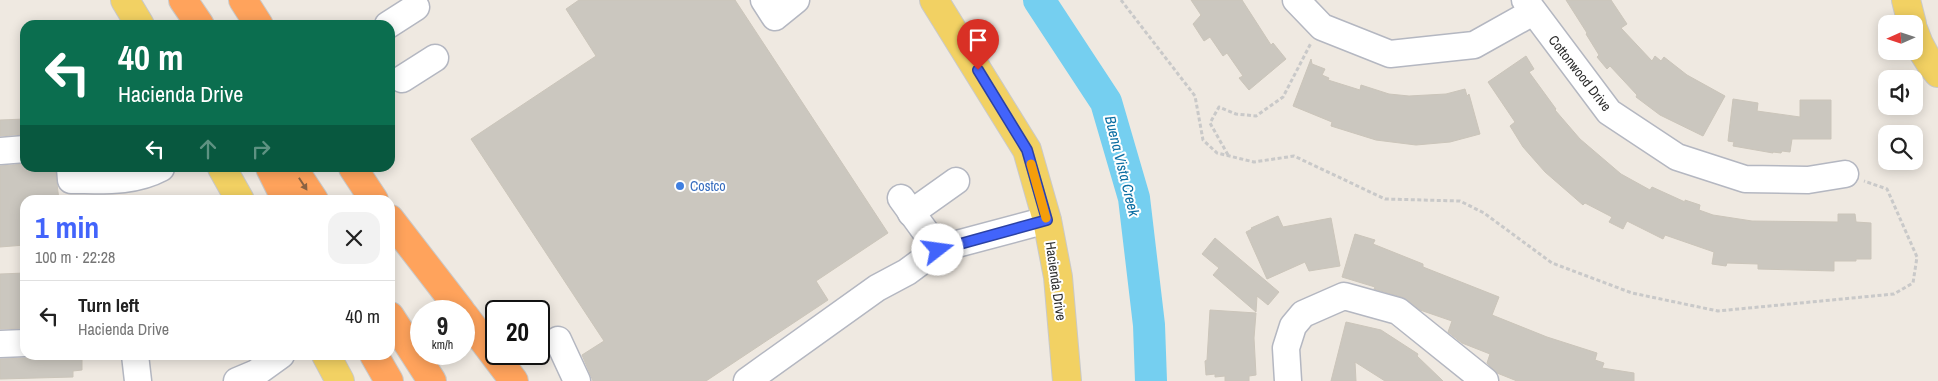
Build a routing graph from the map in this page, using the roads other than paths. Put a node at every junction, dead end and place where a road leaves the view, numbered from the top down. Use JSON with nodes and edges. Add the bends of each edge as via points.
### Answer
{"nodes":[{"id":1,"x":125,"y":0,"type":"edge"},
{"id":2,"x":183,"y":0,"type":"edge"},
{"id":3,"x":243,"y":0,"type":"edge"},
{"id":4,"x":764,"y":0,"type":"edge"},
{"id":5,"x":796,"y":0,"type":"edge"},
{"id":6,"x":934,"y":0,"type":"edge"},
{"id":7,"x":1296,"y":0,"type":"edge"},
{"id":8,"x":1906,"y":0,"type":"edge"},
{"id":9,"x":1529,"y":6,"type":"edge"},
{"id":10,"x":416,"y":7,"type":"dead end"},
{"id":11,"x":1910,"y":15,"type":"edge"},
{"id":12,"x":137,"y":20,"type":"edge"},
{"id":13,"x":197,"y":20,"type":"edge"},
{"id":14,"x":256,"y":20,"type":"edge"},
{"id":15,"x":395,"y":20,"type":"edge"},
{"id":16,"x":1923,"y":52,"type":"edge"},
{"id":17,"x":435,"y":58,"type":"dead end"},
{"id":18,"x":1938,"y":73,"type":"edge"},
{"id":19,"x":402,"y":79,"type":"dead end"},
{"id":20,"x":20,"y":149,"type":"edge"},
{"id":21,"x":0,"y":151,"type":"edge"},
{"id":22,"x":152,"y":172,"type":"edge"},
{"id":23,"x":224,"y":172,"type":"edge"},
{"id":24,"x":272,"y":172,"type":"edge"},
{"id":25,"x":296,"y":172,"type":"edge"},
{"id":26,"x":1845,"y":174,"type":"road end"},
{"id":27,"x":956,"y":181,"type":"dead end"},
{"id":28,"x":71,"y":182,"type":"edge"},
{"id":29,"x":237,"y":195,"type":"edge"},
{"id":30,"x":284,"y":195,"type":"edge"},
{"id":31,"x":311,"y":195,"type":"edge"},
{"id":32,"x":1047,"y":220,"type":"junction"},
{"id":33,"x":395,"y":225,"type":"edge"},
{"id":34,"x":395,"y":233,"type":"edge"},
{"id":35,"x":938,"y":250,"type":"junction"},
{"id":36,"x":439,"y":300,"type":"edge"},
{"id":37,"x":453,"y":300,"type":"edge"},
{"id":38,"x":395,"y":324,"type":"edge"},
{"id":39,"x":475,"y":330,"type":"edge"},
{"id":40,"x":558,"y":340,"type":"dead end"},
{"id":41,"x":20,"y":343,"type":"edge"},
{"id":42,"x":0,"y":344,"type":"edge"},
{"id":43,"x":475,"y":356,"type":"edge"},
{"id":44,"x":136,"y":360,"type":"edge"},
{"id":45,"x":274,"y":360,"type":"edge"},
{"id":46,"x":329,"y":360,"type":"edge"},
{"id":47,"x":377,"y":360,"type":"edge"},
{"id":48,"x":138,"y":381,"type":"edge"},
{"id":49,"x":237,"y":381,"type":"edge"},
{"id":50,"x":340,"y":381,"type":"edge"},
{"id":51,"x":389,"y":381,"type":"edge"},
{"id":52,"x":432,"y":381,"type":"edge"},
{"id":53,"x":491,"y":381,"type":"edge"},
{"id":54,"x":514,"y":381,"type":"edge"},
{"id":55,"x":577,"y":381,"type":"edge"},
{"id":56,"x":747,"y":381,"type":"edge"},
{"id":57,"x":1067,"y":381,"type":"edge"},
{"id":58,"x":1288,"y":381,"type":"edge"},
{"id":59,"x":1486,"y":381,"type":"edge"}],
"edges":[{"from":1,"to":12,"type":"main road"},
{"from":2,"to":13,"type":"highway"},
{"from":3,"to":14,"type":"highway"},
{"from":4,"to":5,"type":"street","via":[[776,18]]},
{"from":6,"to":32,"type":"main road","name":"Hacienda Drive","via":[[1027,150]]},
{"from":7,"to":9,"type":"street","via":[[1320,26],[1390,54],[1474,45]]},
{"from":8,"to":11,"type":"main road"},
{"from":9,"to":26,"type":"street","name":"Cottonwood Drive","via":[[1609,112],[1677,157],[1745,179],[1808,180]]},
{"from":10,"to":15,"type":"street"},
{"from":16,"to":18,"type":"main road"},
{"from":17,"to":19,"type":"street"},
{"from":20,"to":21,"type":"street"},
{"from":22,"to":28,"type":"street","via":[[126,179]]},
{"from":23,"to":29,"type":"main road"},
{"from":24,"to":30,"type":"highway"},
{"from":25,"to":31,"type":"highway","one_way":true},
{"from":27,"to":35,"type":"street","via":[[906,205]]},
{"from":32,"to":35,"type":"street"},
{"from":32,"to":57,"type":"main road","name":"Hacienda Drive","via":[[1058,277]]},
{"from":33,"to":37,"type":"highway"},
{"from":34,"to":36,"type":"highway"},
{"from":35,"to":56,"type":"street","via":[[877,288]]},
{"from":38,"to":52,"type":"highway"},
{"from":39,"to":54,"type":"highway"},
{"from":40,"to":55,"type":"street"},
{"from":41,"to":42,"type":"street"},
{"from":43,"to":53,"type":"highway"},
{"from":44,"to":48,"type":"street"},
{"from":45,"to":49,"type":"street"},
{"from":46,"to":50,"type":"main road"},
{"from":47,"to":51,"type":"highway"},
{"from":58,"to":59,"type":"street","via":[[1286,348],[1293,326],[1303,314],[1344,296],[1398,311]]}]}
